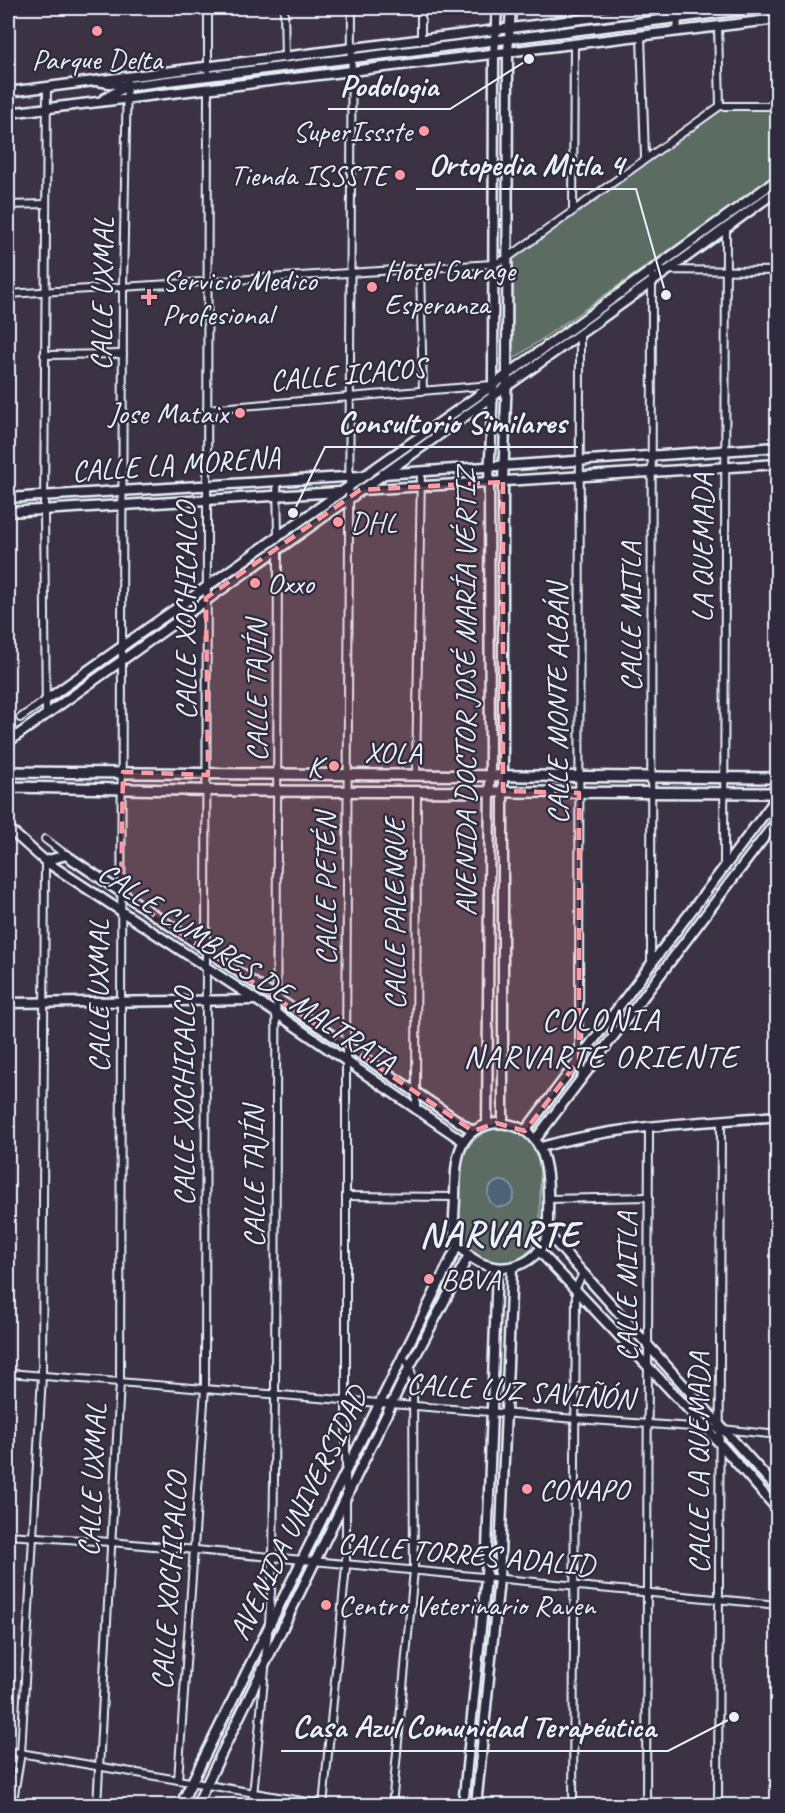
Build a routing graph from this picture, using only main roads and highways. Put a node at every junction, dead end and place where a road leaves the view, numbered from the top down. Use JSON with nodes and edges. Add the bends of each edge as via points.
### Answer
{"nodes":[{"id":1,"x":497,"y":8,"type":"edge"},
{"id":2,"x":511,"y":8,"type":"edge"},
{"id":3,"x":668,"y":8,"type":"edge"},
{"id":4,"x":758,"y":8,"type":"edge"},
{"id":5,"x":679,"y":12,"type":"edge"},
{"id":6,"x":777,"y":19,"type":"edge"},
{"id":7,"x":509,"y":28,"type":"junction"},
{"id":8,"x":495,"y":30,"type":"junction"},
{"id":9,"x":508,"y":39,"type":"junction"},
{"id":10,"x":494,"y":40,"type":"junction"},
{"id":11,"x":351,"y":53,"type":"junction"},
{"id":12,"x":508,"y":53,"type":"junction"},
{"id":13,"x":494,"y":55,"type":"junction"},
{"id":14,"x":208,"y":72,"type":"junction"},
{"id":15,"x":127,"y":82,"type":"junction"},
{"id":16,"x":8,"y":92,"type":"edge"},
{"id":17,"x":100,"y":101,"type":"junction"},
{"id":18,"x":8,"y":113,"type":"edge"},
{"id":19,"x":777,"y":179,"type":"edge"},
{"id":20,"x":777,"y":190,"type":"edge"},
{"id":21,"x":507,"y":375,"type":"junction"},
{"id":22,"x":493,"y":385,"type":"junction"},
{"id":23,"x":506,"y":387,"type":"junction"},
{"id":24,"x":492,"y":398,"type":"junction"},
{"id":25,"x":777,"y":447,"type":"edge"},
{"id":26,"x":777,"y":464,"type":"edge"},
{"id":27,"x":504,"y":465,"type":"junction"},
{"id":28,"x":490,"y":466,"type":"junction"},
{"id":29,"x":382,"y":474,"type":"junction"},
{"id":30,"x":362,"y":476,"type":"junction"},
{"id":31,"x":503,"y":482,"type":"junction"},
{"id":32,"x":489,"y":483,"type":"junction"},
{"id":33,"x":347,"y":489,"type":"junction"},
{"id":34,"x":360,"y":490,"type":"junction"},
{"id":35,"x":8,"y":498,"type":"edge"},
{"id":36,"x":8,"y":512,"type":"edge"},
{"id":37,"x":46,"y":700,"type":"road end"},
{"id":38,"x":8,"y":742,"type":"edge"},
{"id":39,"x":8,"y":772,"type":"edge"},
{"id":40,"x":490,"y":777,"type":"junction"},
{"id":41,"x":503,"y":777,"type":"junction"},
{"id":42,"x":777,"y":778,"type":"edge"},
{"id":43,"x":8,"y":787,"type":"edge"},
{"id":44,"x":490,"y":791,"type":"junction"},
{"id":45,"x":503,"y":791,"type":"junction"},
{"id":46,"x":777,"y":794,"type":"edge"},
{"id":47,"x":777,"y":819,"type":"edge"},
{"id":48,"x":8,"y":828,"type":"edge"},
{"id":49,"x":748,"y":836,"type":"junction"},
{"id":50,"x":760,"y":844,"type":"junction"},
{"id":51,"x":45,"y":861,"type":"junction"},
{"id":52,"x":255,"y":1000,"type":"junction"},
{"id":53,"x":622,"y":1001,"type":"junction"},
{"id":54,"x":8,"y":1003,"type":"edge"},
{"id":55,"x":632,"y":1010,"type":"junction"},
{"id":56,"x":777,"y":1116,"type":"edge"},
{"id":57,"x":503,"y":1123,"type":"junction"},
{"id":58,"x":487,"y":1124,"type":"junction"},
{"id":59,"x":473,"y":1131,"type":"junction"},
{"id":60,"x":525,"y":1131,"type":"junction"},
{"id":61,"x":535,"y":1140,"type":"junction"},
{"id":62,"x":463,"y":1141,"type":"junction"},
{"id":63,"x":541,"y":1148,"type":"junction"},
{"id":64,"x":548,"y":1234,"type":"junction"},
{"id":65,"x":459,"y":1243,"type":"junction"},
{"id":66,"x":540,"y":1252,"type":"junction"},
{"id":67,"x":469,"y":1255,"type":"junction"},
{"id":68,"x":497,"y":1268,"type":"junction"},
{"id":69,"x":512,"y":1268,"type":"junction"},
{"id":70,"x":777,"y":1490,"type":"edge"},
{"id":71,"x":777,"y":1510,"type":"edge"},
{"id":72,"x":180,"y":1806,"type":"edge"},
{"id":73,"x":196,"y":1806,"type":"edge"},
{"id":74,"x":463,"y":1806,"type":"edge"},
{"id":75,"x":476,"y":1806,"type":"edge"}],
"edges":[{"from":1,"to":8,"type":"main road","name":"AVENIDA DOCTOR JOSÉ MARÍA VÉRTIZ"},
{"from":2,"to":7,"type":"main road","name":"AVENIDA DOCTOR JOSÉ MARÍA VÉRTIZ"},
{"from":3,"to":7,"type":"main road"},
{"from":4,"to":5,"type":"main road"},
{"from":5,"to":9,"type":"main road"},
{"from":6,"to":12,"type":"main road"},
{"from":7,"to":8,"type":"main road"},
{"from":7,"to":9,"type":"main road","name":"AVENIDA DOCTOR JOSÉ MARÍA VÉRTIZ"},
{"from":8,"to":10,"type":"main road","name":"AVENIDA DOCTOR JOSÉ MARÍA VÉRTIZ"},
{"from":8,"to":11,"type":"main road"},
{"from":9,"to":10,"type":"main road"},
{"from":9,"to":12,"type":"main road","name":"AVENIDA DOCTOR JOSÉ MARÍA VÉRTIZ"},
{"from":10,"to":11,"type":"main road"},
{"from":10,"to":13,"type":"main road","name":"AVENIDA DOCTOR JOSÉ MARÍA VÉRTIZ"},
{"from":11,"to":14,"type":"main road"},
{"from":11,"to":14,"type":"main road","via":[[285,58]]},
{"from":12,"to":13,"type":"main road"},
{"from":12,"to":21,"type":"main road","name":"AVENIDA DOCTOR JOSÉ MARÍA VÉRTIZ"},
{"from":13,"to":17,"type":"main road"},
{"from":13,"to":22,"type":"main road","name":"AVENIDA DOCTOR JOSÉ MARÍA VÉRTIZ"},
{"from":14,"to":15,"type":"main road"},
{"from":15,"to":16,"type":"main road","via":[[97,81]]},
{"from":15,"to":17,"type":"main road"},
{"from":17,"to":18,"type":"main road"},
{"from":19,"to":21,"type":"main road"},
{"from":20,"to":23,"type":"main road"},
{"from":21,"to":22,"type":"main road"},
{"from":21,"to":23,"type":"main road","name":"AVENIDA DOCTOR JOSÉ MARÍA VÉRTIZ"},
{"from":22,"to":24,"type":"main road","name":"AVENIDA DOCTOR JOSÉ MARÍA VÉRTIZ"},
{"from":22,"to":30,"type":"main road"},
{"from":23,"to":24,"type":"main road"},
{"from":23,"to":27,"type":"main road","name":"AVENIDA DOCTOR JOSÉ MARÍA VÉRTIZ"},
{"from":24,"to":28,"type":"main road","name":"AVENIDA DOCTOR JOSÉ MARÍA VÉRTIZ"},
{"from":24,"to":29,"type":"main road"},
{"from":25,"to":27,"type":"main road"},
{"from":26,"to":31,"type":"main road"},
{"from":27,"to":28,"type":"main road"},
{"from":27,"to":31,"type":"main road","name":"AVENIDA DOCTOR JOSÉ MARÍA VÉRTIZ"},
{"from":28,"to":29,"type":"main road"},
{"from":28,"to":32,"type":"main road","name":"AVENIDA DOCTOR JOSÉ MARÍA VÉRTIZ"},
{"from":29,"to":30,"type":"main road"},
{"from":29,"to":34,"type":"main road"},
{"from":30,"to":33,"type":"main road"},
{"from":31,"to":32,"type":"main road"},
{"from":31,"to":41,"type":"main road","name":"AVENIDA DOCTOR JOSÉ MARÍA VÉRTIZ"},
{"from":32,"to":34,"type":"main road"},
{"from":32,"to":40,"type":"main road","name":"AVENIDA DOCTOR JOSÉ MARÍA VÉRTIZ"},
{"from":33,"to":34,"type":"main road"},
{"from":33,"to":35,"type":"main road","name":"CALLE LA MORENA","via":[[277,481]]},
{"from":33,"to":36,"type":"main road","name":"CALLE LA MORENA"},
{"from":33,"to":37,"type":"main road"},
{"from":33,"to":38,"type":"main road","via":[[278,548]]},
{"from":39,"to":40,"type":"main road","name":"XOLA"},
{"from":40,"to":41,"type":"main road","name":"XOLA"},
{"from":40,"to":44,"type":"main road","name":"AVENIDA DOCTOR JOSÉ MARÍA VÉRTIZ"},
{"from":41,"to":42,"type":"main road","name":"XOLA"},
{"from":41,"to":45,"type":"main road","name":"AVENIDA DOCTOR JOSÉ MARÍA VÉRTIZ"},
{"from":43,"to":44,"type":"main road","name":"XOLA"},
{"from":44,"to":45,"type":"main road","name":"XOLA"},
{"from":44,"to":58,"type":"main road","name":"AVENIDA DOCTOR JOSÉ MARÍA VÉRTIZ"},
{"from":45,"to":46,"type":"main road","name":"XOLA"},
{"from":45,"to":57,"type":"main road","name":"AVENIDA DOCTOR JOSÉ MARÍA VÉRTIZ"},
{"from":46,"to":49,"type":"main road"},
{"from":47,"to":50,"type":"main road"},
{"from":48,"to":51,"type":"main road","name":"CALLE CUMBRES DE MALTRATA"},
{"from":49,"to":50,"type":"main road"},
{"from":49,"to":53,"type":"main road"},
{"from":50,"to":55,"type":"main road"},
{"from":51,"to":52,"type":"main road","name":"CALLE CUMBRES DE MALTRATA"},
{"from":51,"to":59,"type":"main road","name":"CALLE CUMBRES DE MALTRATA","via":[[66,855]]},
{"from":52,"to":54,"type":"main road"},
{"from":52,"to":62,"type":"main road","name":"CALLE CUMBRES DE MALTRATA"},
{"from":53,"to":55,"type":"main road"},
{"from":53,"to":60,"type":"main road"},
{"from":55,"to":61,"type":"main road"},
{"from":56,"to":63,"type":"main road","via":[[649,1128],[570,1139]]},
{"from":57,"to":58,"type":"main road"},
{"from":57,"to":60,"type":"main road"},
{"from":58,"to":59,"type":"main road"},
{"from":59,"to":62,"type":"main road"},
{"from":60,"to":61,"type":"main road"},
{"from":61,"to":63,"type":"main road"},
{"from":62,"to":65,"type":"main road","via":[[456,1165],[454,1227]]},
{"from":63,"to":64,"type":"main road","via":[[546,1164]]},
{"from":64,"to":66,"type":"main road"},
{"from":64,"to":70,"type":"main road"},
{"from":65,"to":67,"type":"main road"},
{"from":65,"to":72,"type":"main road","name":"AVENIDA UNIVERSIDAD"},
{"from":66,"to":69,"type":"main road"},
{"from":66,"to":71,"type":"main road","via":[[706,1428]]},
{"from":67,"to":68,"type":"main road","via":[[478,1263]]},
{"from":67,"to":73,"type":"main road","name":"AVENIDA UNIVERSIDAD","via":[[345,1497]]},
{"from":68,"to":69,"type":"main road"},
{"from":68,"to":74,"type":"main road","via":[[486,1578]]},
{"from":69,"to":75,"type":"main road","via":[[499,1579]]}]}
